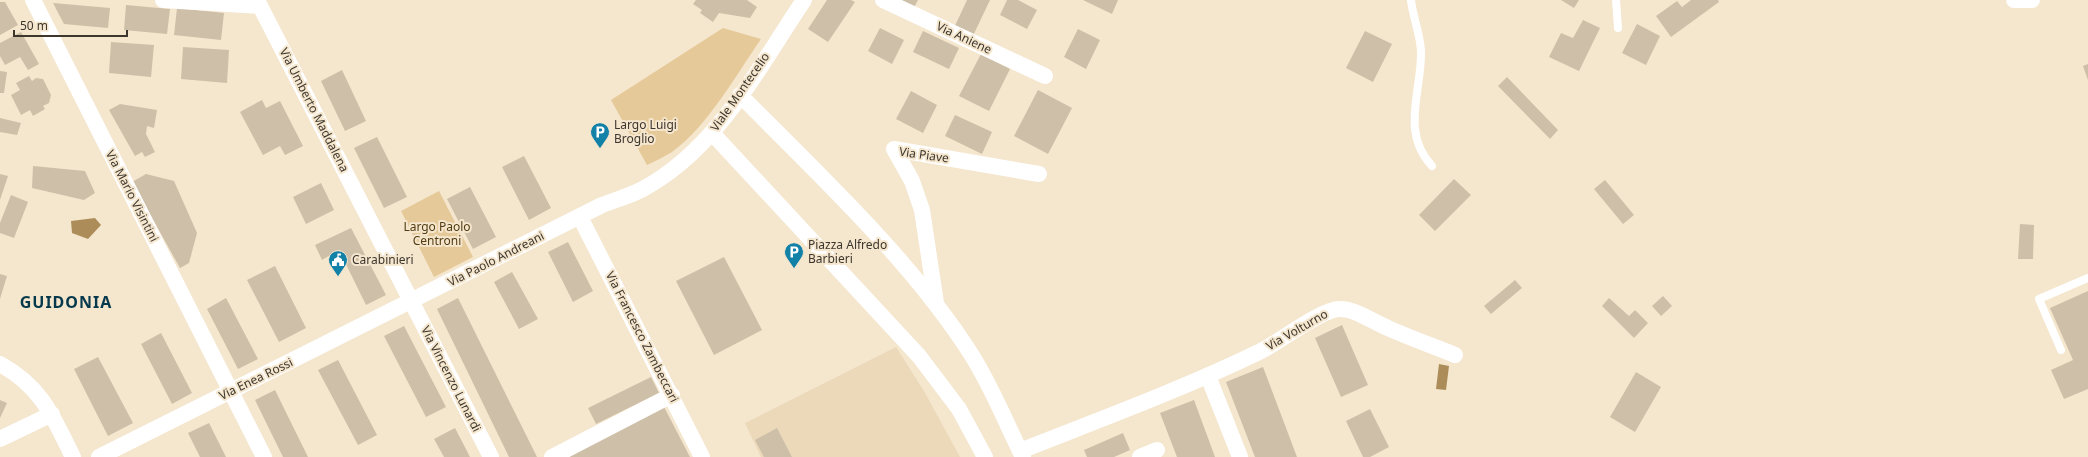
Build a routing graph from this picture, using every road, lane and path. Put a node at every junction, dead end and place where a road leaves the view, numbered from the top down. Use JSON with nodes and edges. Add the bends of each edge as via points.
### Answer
{"nodes":[{"id":1,"x":33,"y":0,"type":"edge"},
{"id":2,"x":164,"y":0,"type":"edge"},
{"id":3,"x":804,"y":0,"type":"edge"},
{"id":4,"x":883,"y":0,"type":"edge"},
{"id":5,"x":1411,"y":0,"type":"edge"},
{"id":6,"x":1616,"y":0,"type":"edge"},
{"id":7,"x":2014,"y":0,"type":"edge"},
{"id":8,"x":2032,"y":0,"type":"edge"},
{"id":9,"x":258,"y":3,"type":"edge"},
{"id":10,"x":1618,"y":28,"type":"dead end"},
{"id":11,"x":1046,"y":76,"type":"dead end"},
{"id":12,"x":740,"y":95,"type":"junction"},
{"id":13,"x":712,"y":134,"type":"junction"},
{"id":14,"x":1432,"y":166,"type":"dead end"},
{"id":15,"x":1039,"y":174,"type":"dead end"},
{"id":16,"x":580,"y":217,"type":"junction"},
{"id":17,"x":2088,"y":278,"type":"edge"},
{"id":18,"x":412,"y":301,"type":"junction"},
{"id":19,"x":936,"y":303,"type":"junction"},
{"id":20,"x":2061,"y":350,"type":"dead end"},
{"id":21,"x":1455,"y":354,"type":"dead end"},
{"id":22,"x":0,"y":364,"type":"edge"},
{"id":23,"x":1208,"y":376,"type":"junction"},
{"id":24,"x":232,"y":392,"type":"junction"},
{"id":25,"x":672,"y":395,"type":"junction"},
{"id":26,"x":52,"y":414,"type":"junction"},
{"id":27,"x":0,"y":439,"type":"edge"},
{"id":28,"x":1157,"y":450,"type":"dead end"},
{"id":29,"x":1022,"y":454,"type":"edge"},
{"id":30,"x":73,"y":457,"type":"edge"},
{"id":31,"x":99,"y":457,"type":"edge"},
{"id":32,"x":264,"y":457,"type":"edge"},
{"id":33,"x":491,"y":457,"type":"edge"},
{"id":34,"x":552,"y":457,"type":"edge"},
{"id":35,"x":702,"y":457,"type":"edge"},
{"id":36,"x":985,"y":457,"type":"edge"},
{"id":37,"x":1140,"y":457,"type":"edge"},
{"id":38,"x":1240,"y":457,"type":"edge"}],
"edges":[{"from":1,"to":24,"type":"street","name":"Via Mario Visintini"},
{"from":2,"to":9,"type":"street"},
{"from":3,"to":12,"type":"street","name":"Viale Montecelio"},
{"from":4,"to":11,"type":"street","name":"Via Aniene"},
{"from":5,"to":14,"type":"lane","via":[[1419,31],[1421,53],[1415,97],[1415,131],[1420,150]]},
{"from":6,"to":10,"type":"lane"},
{"from":7,"to":8,"type":"street"},
{"from":9,"to":18,"type":"street","name":"Via Umberto Maddalena"},
{"from":12,"to":13,"type":"street","name":"Viale Montecelio"},
{"from":12,"to":19,"type":"street","via":[[840,197]]},
{"from":13,"to":16,"type":"street","name":"Viale Montecelio","via":[[684,160],[653,183]]},
{"from":13,"to":36,"type":"street","via":[[919,356],[955,402]]},
{"from":15,"to":19,"type":"street","name":"Via Piave","via":[[894,149],[912,180],[922,210]]},
{"from":16,"to":18,"type":"street","name":"Via Paolo Andreani"},
{"from":16,"to":25,"type":"street","name":"Via Francesco Zambeccari"},
{"from":17,"to":20,"type":"lane","via":[[2039,299]]},
{"from":18,"to":24,"type":"street","name":"Via Enea Rossi"},
{"from":18,"to":33,"type":"street","name":"Via Vincenzo Lunardi"},
{"from":19,"to":29,"type":"street","via":[[981,370]]},
{"from":21,"to":23,"type":"street","name":"Via Volturno","via":[[1339,308],[1328,311],[1275,344]]},
{"from":22,"to":26,"type":"street","via":[[30,386],[43,399]]},
{"from":23,"to":29,"type":"street","name":"Via Volturno"},
{"from":23,"to":38,"type":"street"},
{"from":24,"to":31,"type":"street","name":"Via Enea Rossi"},
{"from":24,"to":32,"type":"street","name":"Via Mario Visintini"},
{"from":25,"to":34,"type":"street"},
{"from":25,"to":35,"type":"street","name":"Via Francesco Zambeccari"},
{"from":26,"to":27,"type":"street"},
{"from":26,"to":30,"type":"street"},
{"from":28,"to":37,"type":"street"}]}
